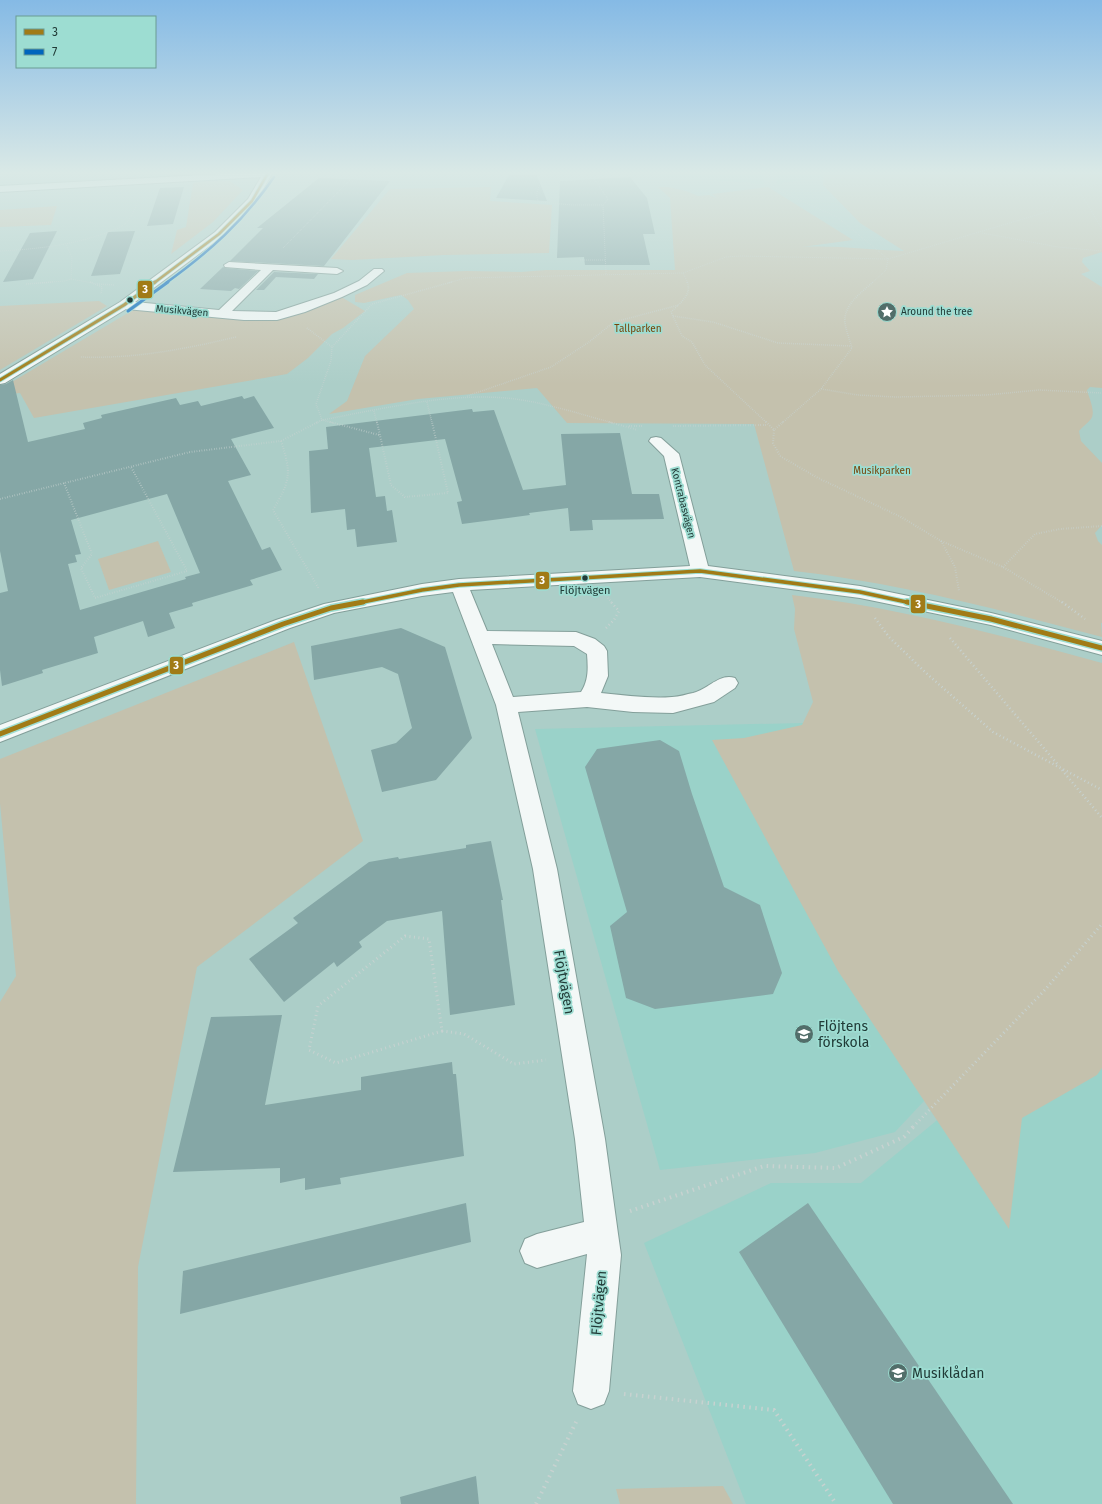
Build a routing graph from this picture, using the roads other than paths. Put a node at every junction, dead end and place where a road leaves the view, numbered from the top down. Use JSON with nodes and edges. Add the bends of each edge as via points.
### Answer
{"nodes":[{"id":1,"x":207,"y":243,"type":"edge"},
{"id":2,"x":229,"y":265,"type":"dead end"},
{"id":3,"x":265,"y":267,"type":"junction"},
{"id":4,"x":378,"y":271,"type":"dead end"},
{"id":5,"x":337,"y":272,"type":"dead end"},
{"id":6,"x":121,"y":307,"type":"junction"},
{"id":7,"x":222,"y":314,"type":"junction"},
{"id":8,"x":0,"y":380,"type":"edge"},
{"id":9,"x":656,"y":441,"type":"road end"},
{"id":10,"x":700,"y":571,"type":"junction"},
{"id":11,"x":459,"y":585,"type":"junction"},
{"id":12,"x":480,"y":637,"type":"junction"},
{"id":13,"x":1102,"y":648,"type":"edge"},
{"id":14,"x":728,"y":683,"type":"dead end"},
{"id":15,"x":587,"y":699,"type":"junction"},
{"id":16,"x":506,"y":705,"type":"junction"},
{"id":17,"x":0,"y":734,"type":"edge"},
{"id":18,"x":601,"y":1226,"type":"junction"},
{"id":19,"x":537,"y":1251,"type":"dead end"},
{"id":20,"x":592,"y":1391,"type":"road end"}],
"edges":[{"from":1,"to":6,"type":"street","name":"Musikvägen"},
{"from":2,"to":3,"type":"street"},
{"from":3,"to":5,"type":"street"},
{"from":3,"to":7,"type":"street","name":"Musikvägen"},
{"from":4,"to":7,"type":"street","name":"Musikvägen","via":[[362,283],[338,295],[286,314],[259,317]]},
{"from":6,"to":7,"type":"street","name":"Musikvägen"},
{"from":6,"to":8,"type":"street"},
{"from":9,"to":10,"type":"street","name":"Kontrabasvägen","via":[[671,454]]},
{"from":10,"to":11,"type":"street"},
{"from":10,"to":13,"type":"street","via":[[860,592],[991,619]]},
{"from":11,"to":12,"type":"street","name":"Flöjtvägen"},
{"from":11,"to":17,"type":"street","via":[[331,608],[283,624]]},
{"from":12,"to":15,"type":"street","via":[[576,639],[588,644],[597,651],[599,672],[596,688]]},
{"from":12,"to":16,"type":"street","name":"Flöjtvägen"},
{"from":14,"to":15,"type":"street","via":[[707,697],[673,706]]},
{"from":15,"to":16,"type":"street"},
{"from":16,"to":18,"type":"street","name":"Flöjtvägen","via":[[545,869],[590,1139]]},
{"from":18,"to":19,"type":"street"},
{"from":18,"to":20,"type":"street","name":"Flöjtvägen","via":[[604,1254]]}]}
